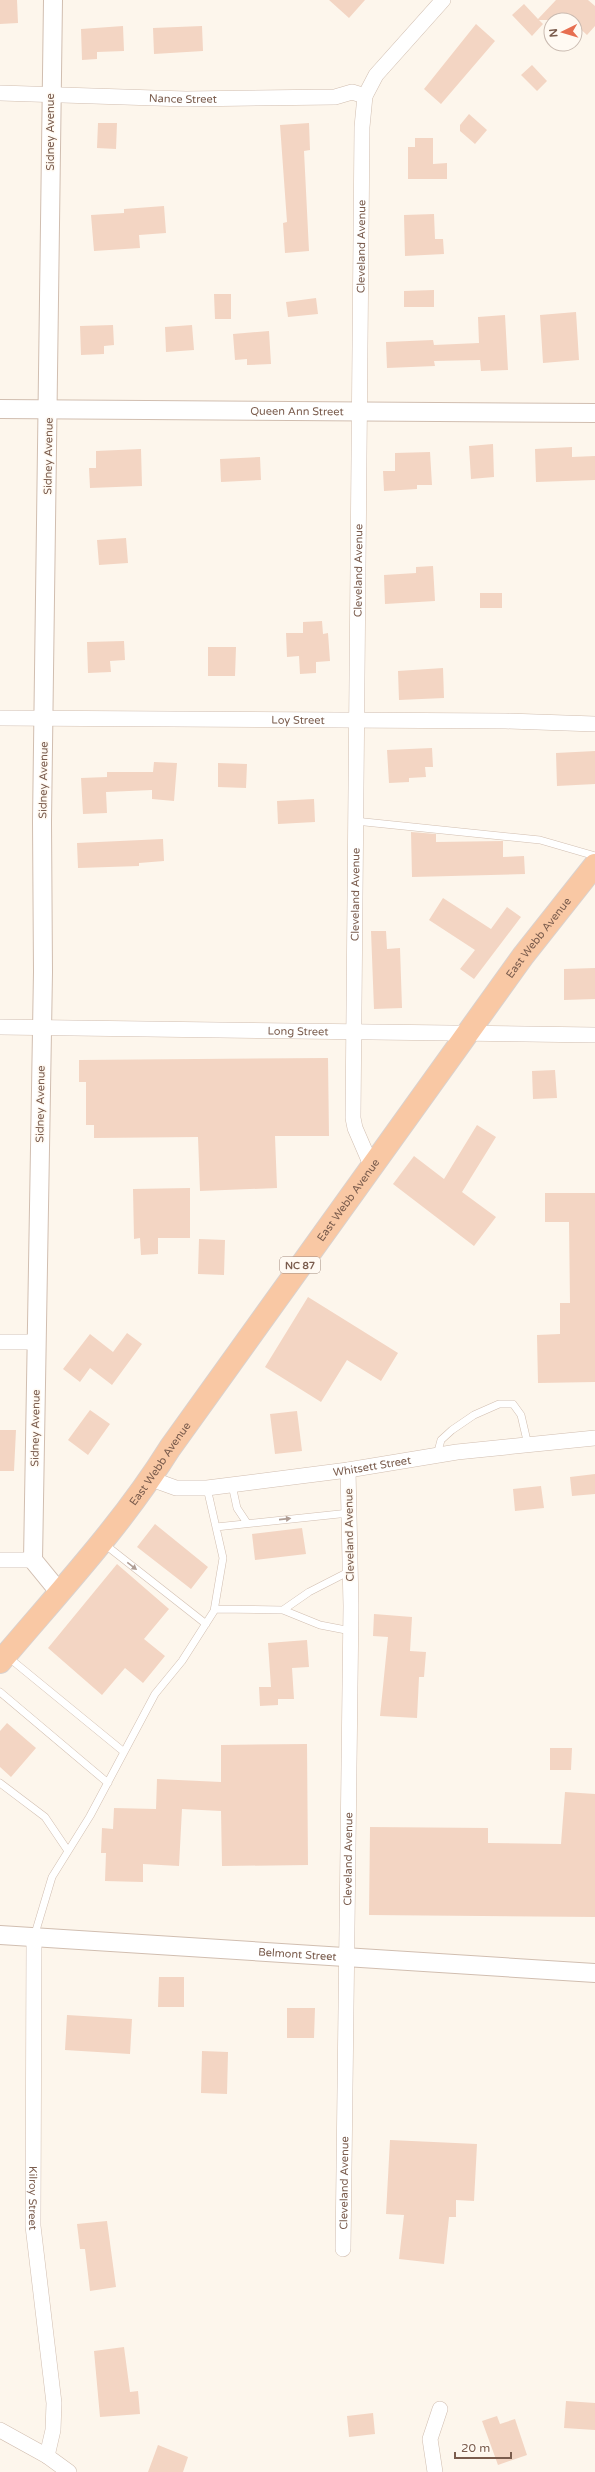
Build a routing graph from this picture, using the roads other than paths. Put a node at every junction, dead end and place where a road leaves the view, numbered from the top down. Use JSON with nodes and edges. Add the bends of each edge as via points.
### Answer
{"nodes":[{"id":1,"x":53,"y":0,"type":"edge"},
{"id":2,"x":443,"y":0,"type":"edge"},
{"id":3,"x":0,"y":93,"type":"edge"},
{"id":4,"x":50,"y":93,"type":"junction"},
{"id":5,"x":365,"y":96,"type":"junction"},
{"id":6,"x":48,"y":408,"type":"junction"},
{"id":7,"x":0,"y":409,"type":"edge"},
{"id":8,"x":595,"y":411,"type":"edge"},
{"id":9,"x":359,"y":412,"type":"junction"},
{"id":10,"x":45,"y":717,"type":"junction"},
{"id":11,"x":0,"y":718,"type":"edge"},
{"id":12,"x":356,"y":719,"type":"junction"},
{"id":13,"x":595,"y":724,"type":"edge"},
{"id":14,"x":355,"y":821,"type":"junction"},
{"id":15,"x":595,"y":856,"type":"edge"},
{"id":16,"x":595,"y":865,"type":"edge"},
{"id":17,"x":0,"y":1027,"type":"edge"},
{"id":18,"x":41,"y":1027,"type":"junction"},
{"id":19,"x":352,"y":1030,"type":"junction"},
{"id":20,"x":468,"y":1034,"type":"junction"},
{"id":21,"x":595,"y":1035,"type":"edge"},
{"id":22,"x":371,"y":1165,"type":"junction"},
{"id":23,"x":0,"y":1342,"type":"edge"},
{"id":24,"x":36,"y":1342,"type":"junction"},
{"id":25,"x":595,"y":1438,"type":"edge"},
{"id":26,"x":528,"y":1445,"type":"junction"},
{"id":27,"x":437,"y":1456,"type":"junction"},
{"id":28,"x":348,"y":1470,"type":"junction"},
{"id":29,"x":151,"y":1479,"type":"junction"},
{"id":30,"x":232,"y":1485,"type":"junction"},
{"id":31,"x":206,"y":1488,"type":"junction"},
{"id":32,"x":349,"y":1513,"type":"junction"},
{"id":33,"x":247,"y":1523,"type":"junction"},
{"id":34,"x":216,"y":1527,"type":"junction"},
{"id":35,"x":101,"y":1542,"type":"junction"},
{"id":36,"x":0,"y":1560,"type":"edge"},
{"id":37,"x":33,"y":1560,"type":"junction"},
{"id":38,"x":350,"y":1571,"type":"junction"},
{"id":39,"x":60,"y":1593,"type":"junction"},
{"id":40,"x":215,"y":1609,"type":"junction"},
{"id":41,"x":283,"y":1610,"type":"junction"},
{"id":42,"x":206,"y":1624,"type":"junction"},
{"id":43,"x":351,"y":1631,"type":"junction"},
{"id":44,"x":3,"y":1658,"type":"edge"},
{"id":45,"x":0,"y":1692,"type":"edge"},
{"id":46,"x":124,"y":1752,"type":"junction"},
{"id":47,"x":0,"y":1783,"type":"edge"},
{"id":48,"x":108,"y":1783,"type":"junction"},
{"id":49,"x":68,"y":1850,"type":"junction"},
{"id":50,"x":0,"y":1935,"type":"edge"},
{"id":51,"x":34,"y":1939,"type":"junction"},
{"id":52,"x":346,"y":1957,"type":"junction"},
{"id":53,"x":595,"y":1973,"type":"edge"},
{"id":54,"x":343,"y":2249,"type":"dead end"},
{"id":55,"x":440,"y":2409,"type":"dead end"},
{"id":56,"x":0,"y":2430,"type":"edge"},
{"id":57,"x":47,"y":2456,"type":"junction"},
{"id":58,"x":69,"y":2472,"type":"edge"},
{"id":59,"x":435,"y":2472,"type":"edge"}],
"edges":[{"from":1,"to":4,"type":"street","name":"Sidney Avenue"},
{"from":2,"to":5,"type":"street","name":"Cleveland Avenue","via":[[376,75]]},
{"from":3,"to":4,"type":"street","name":"Nance Street"},
{"from":4,"to":5,"type":"street","name":"Nance Street","via":[[186,99],[335,97],[352,92]]},
{"from":4,"to":6,"type":"street","name":"Sidney Avenue"},
{"from":5,"to":9,"type":"street","name":"Cleveland Avenue","via":[[362,127]]},
{"from":6,"to":7,"type":"street","name":"Queen Ann Street"},
{"from":6,"to":9,"type":"street","name":"Queen Ann Street"},
{"from":6,"to":10,"type":"street","name":"Sidney Avenue"},
{"from":8,"to":9,"type":"street","name":"Queen Ann Street"},
{"from":9,"to":12,"type":"street","name":"Cleveland Avenue"},
{"from":10,"to":11,"type":"street","name":"Loy Street"},
{"from":10,"to":12,"type":"street","name":"Loy Street"},
{"from":10,"to":18,"type":"street","name":"Sidney Avenue"},
{"from":12,"to":13,"type":"street","name":"Loy Street"},
{"from":12,"to":14,"type":"street","name":"Cleveland Avenue"},
{"from":14,"to":15,"type":"lane","via":[[540,840]]},
{"from":14,"to":19,"type":"street","name":"Cleveland Avenue"},
{"from":16,"to":20,"type":"highway","name":"East Webb Avenue","number":"NC 87","via":[[523,956]]},
{"from":17,"to":18,"type":"street","name":"Long Street"},
{"from":18,"to":19,"type":"street","name":"Long Street"},
{"from":18,"to":24,"type":"street","name":"Sidney Avenue"},
{"from":19,"to":20,"type":"street","name":"Long Street"},
{"from":19,"to":22,"type":"street","name":"Cleveland Avenue","via":[[353,1118]]},
{"from":20,"to":21,"type":"street","name":"Long Street"},
{"from":20,"to":22,"type":"highway","name":"East Webb Avenue","number":"NC 87","via":[[415,1110]]},
{"from":22,"to":29,"type":"highway","name":"East Webb Avenue","number":"NC 87","via":[[170,1448]]},
{"from":23,"to":24,"type":"street"},
{"from":24,"to":37,"type":"street","name":"Sidney Avenue"},
{"from":25,"to":26,"type":"street","name":"Whitsett Street"},
{"from":26,"to":27,"type":"street","name":"Whitsett Street"},
{"from":26,"to":27,"type":"lane","via":[[521,1415],[513,1404],[499,1404],[474,1415],[440,1440]]},
{"from":27,"to":28,"type":"street","name":"Whitsett Street"},
{"from":28,"to":30,"type":"street","name":"Whitsett Street"},
{"from":28,"to":32,"type":"street","name":"Cleveland Avenue"},
{"from":29,"to":31,"type":"street","name":"Whitsett Street","via":[[176,1488]]},
{"from":29,"to":35,"type":"highway","name":"East Webb Avenue","number":"NC 87"},
{"from":30,"to":31,"type":"street","name":"Whitsett Street"},
{"from":30,"to":33,"type":"lane","via":[[237,1508]]},
{"from":31,"to":34,"type":"lane"},
{"from":33,"to":32,"type":"lane","one_way":true},
{"from":32,"to":38,"type":"street","name":"Cleveland Avenue"},
{"from":33,"to":34,"type":"lane"},
{"from":34,"to":40,"type":"lane","via":[[222,1558]]},
{"from":35,"to":39,"type":"highway","name":"East Webb Avenue","number":"NC 87"},
{"from":35,"to":42,"type":"lane","one_way":true},
{"from":36,"to":37,"type":"street"},
{"from":37,"to":39,"type":"street"},
{"from":38,"to":41,"type":"lane","via":[[309,1592]]},
{"from":38,"to":43,"type":"street","name":"Cleveland Avenue"},
{"from":39,"to":44,"type":"highway","name":"East Webb Avenue","number":"NC 87"},
{"from":40,"to":41,"type":"lane"},
{"from":40,"to":42,"type":"lane"},
{"from":41,"to":43,"type":"lane","via":[[320,1626]]},
{"from":42,"to":46,"type":"lane","via":[[182,1661],[155,1694]]},
{"from":43,"to":52,"type":"street","name":"Cleveland Avenue"},
{"from":44,"to":46,"type":"lane"},
{"from":45,"to":48,"type":"lane"},
{"from":46,"to":48,"type":"lane"},
{"from":47,"to":49,"type":"lane","via":[[45,1817]]},
{"from":48,"to":49,"type":"lane"},
{"from":49,"to":51,"type":"lane","via":[[52,1877]]},
{"from":50,"to":51,"type":"street","name":"Belmont Street"},
{"from":51,"to":52,"type":"street","name":"Belmont Street"},
{"from":51,"to":57,"type":"street","name":"Kilroy Street","via":[[33,2226],[54,2403],[53,2430]]},
{"from":52,"to":53,"type":"street","name":"Belmont Street"},
{"from":52,"to":54,"type":"street","name":"Cleveland Avenue"},
{"from":55,"to":59,"type":"street","via":[[430,2439]]},
{"from":56,"to":57,"type":"street"},
{"from":57,"to":58,"type":"street"}]}
